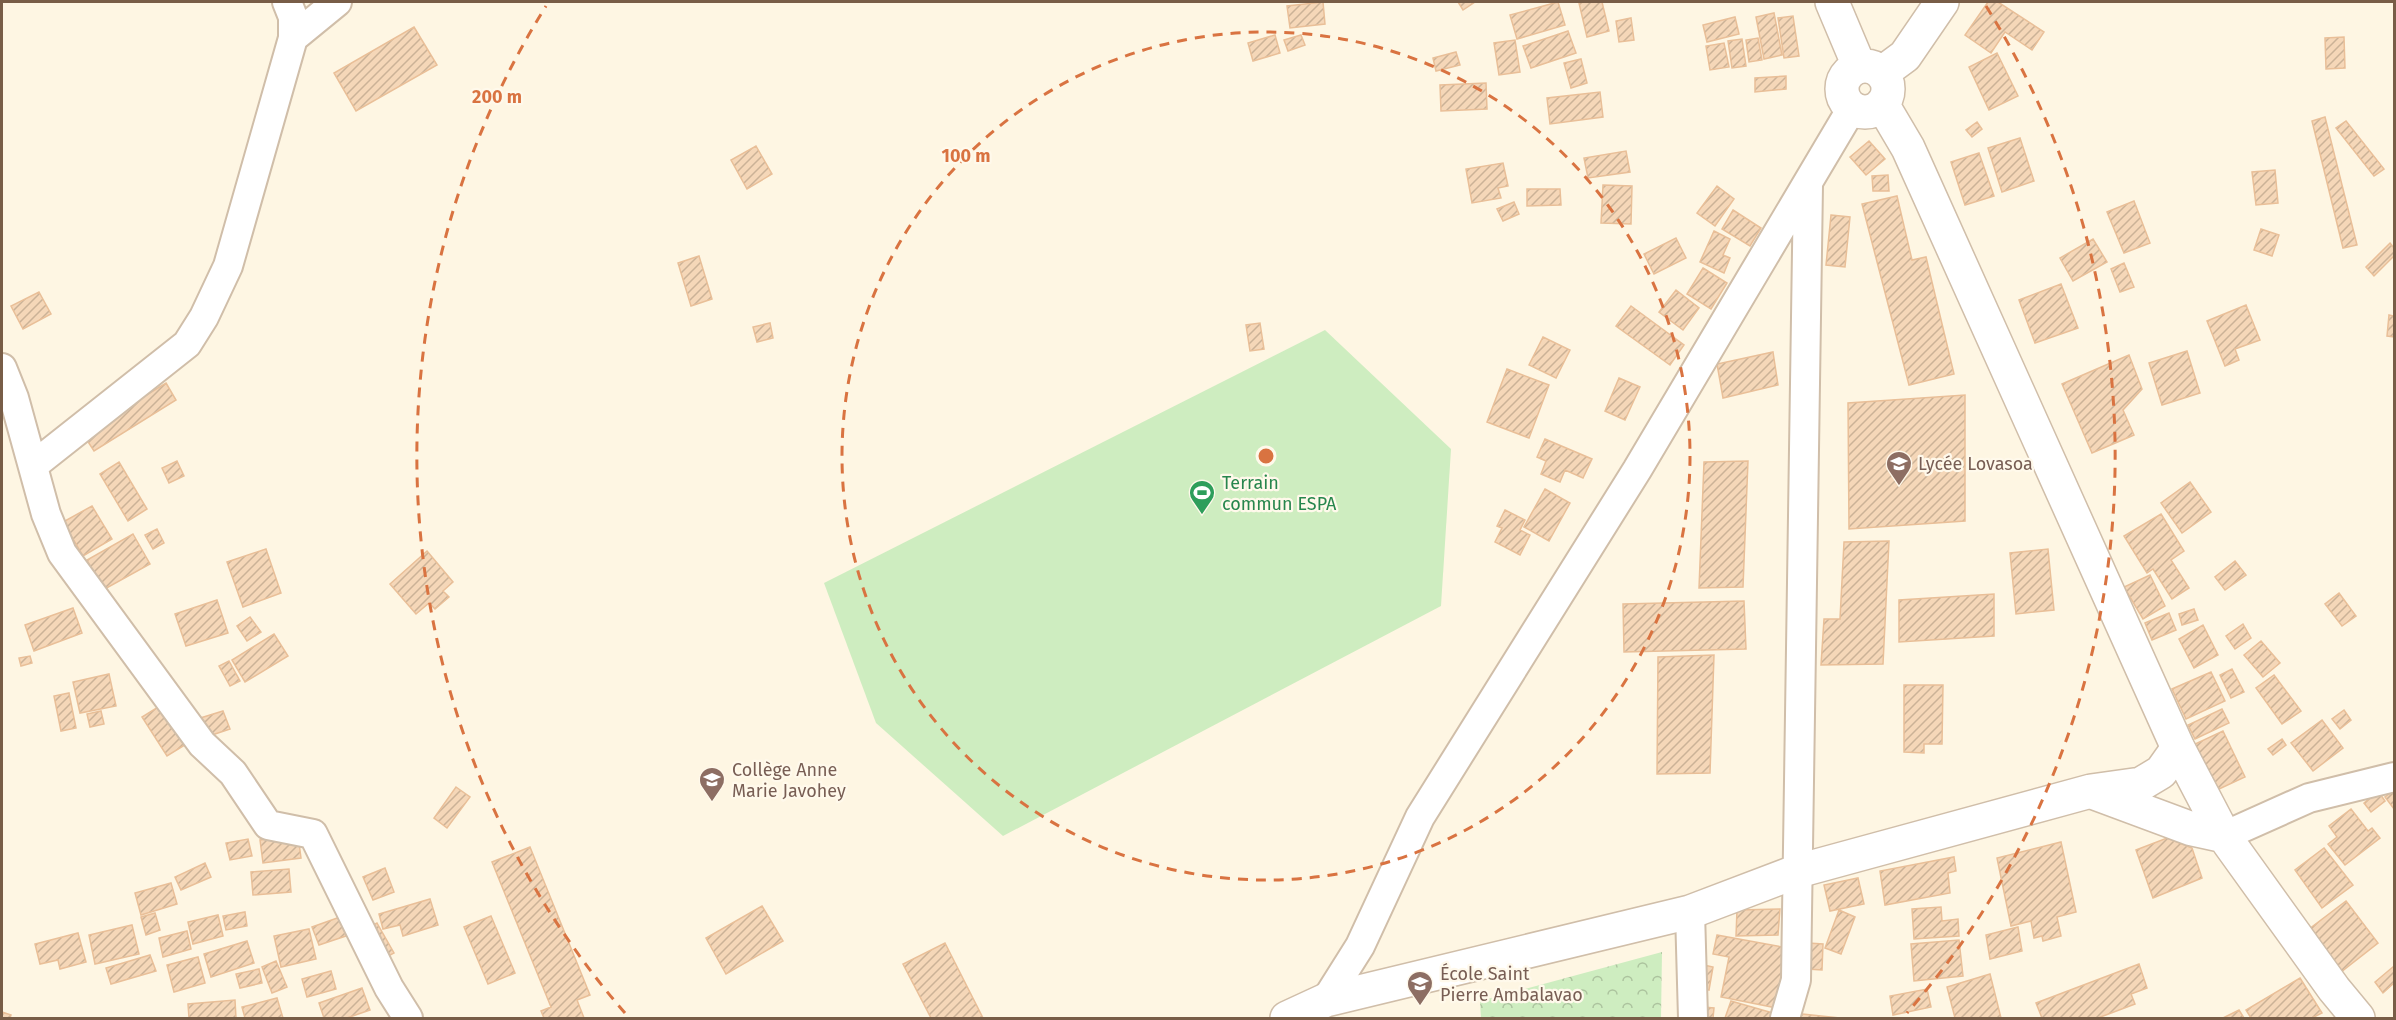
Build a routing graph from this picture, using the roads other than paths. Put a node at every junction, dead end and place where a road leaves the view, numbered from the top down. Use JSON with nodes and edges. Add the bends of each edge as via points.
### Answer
{"nodes":[{"id":1,"x":287,"y":2,"type":"edge"},
{"id":2,"x":336,"y":2,"type":"edge"},
{"id":3,"x":1832,"y":2,"type":"edge"},
{"id":4,"x":1942,"y":2,"type":"edge"},
{"id":5,"x":293,"y":38,"type":"junction"},
{"id":6,"x":1869,"y":88,"type":"junction"},
{"id":7,"x":1808,"y":183,"type":"junction"},
{"id":8,"x":2,"y":368,"type":"edge"},
{"id":9,"x":34,"y":465,"type":"junction"},
{"id":10,"x":2178,"y":748,"type":"junction"},
{"id":11,"x":2394,"y":777,"type":"edge"},
{"id":12,"x":2091,"y":791,"type":"junction"},
{"id":13,"x":2224,"y":836,"type":"junction"},
{"id":14,"x":1798,"y":871,"type":"junction"},
{"id":15,"x":1690,"y":912,"type":"junction"},
{"id":16,"x":1326,"y":1000,"type":"junction"},
{"id":17,"x":408,"y":1018,"type":"edge"},
{"id":18,"x":1287,"y":1018,"type":"edge"},
{"id":19,"x":1693,"y":1018,"type":"edge"},
{"id":20,"x":1785,"y":1018,"type":"edge"},
{"id":21,"x":2358,"y":1018,"type":"edge"}],
"edges":[{"from":1,"to":5,"type":"street","via":[[294,17]]},
{"from":2,"to":5,"type":"street"},
{"from":3,"to":6,"type":"street"},
{"from":4,"to":6,"type":"street","via":[[1905,56]]},
{"from":5,"to":9,"type":"street","via":[[228,266],[204,317],[187,344]]},
{"from":6,"to":7,"type":"street"},
{"from":6,"to":10,"type":"street","via":[[1908,148]]},
{"from":7,"to":14,"type":"street"},
{"from":7,"to":16,"type":"street","via":[[1637,470],[1420,817],[1360,946]]},
{"from":8,"to":9,"type":"street"},
{"from":9,"to":17,"type":"street","via":[[46,514],[63,553],[202,744],[233,772],[268,825],[313,834],[389,988]]},
{"from":10,"to":12,"type":"street","via":[[2162,772],[2141,784]]},
{"from":10,"to":13,"type":"street"},
{"from":11,"to":13,"type":"street","via":[[2309,798]]},
{"from":12,"to":13,"type":"street","via":[[2192,829]]},
{"from":12,"to":14,"type":"street"},
{"from":13,"to":21,"type":"street"},
{"from":14,"to":15,"type":"street"},
{"from":14,"to":20,"type":"street","via":[[1796,980]]},
{"from":15,"to":16,"type":"street"},
{"from":15,"to":19,"type":"street"},
{"from":16,"to":18,"type":"street"}]}
